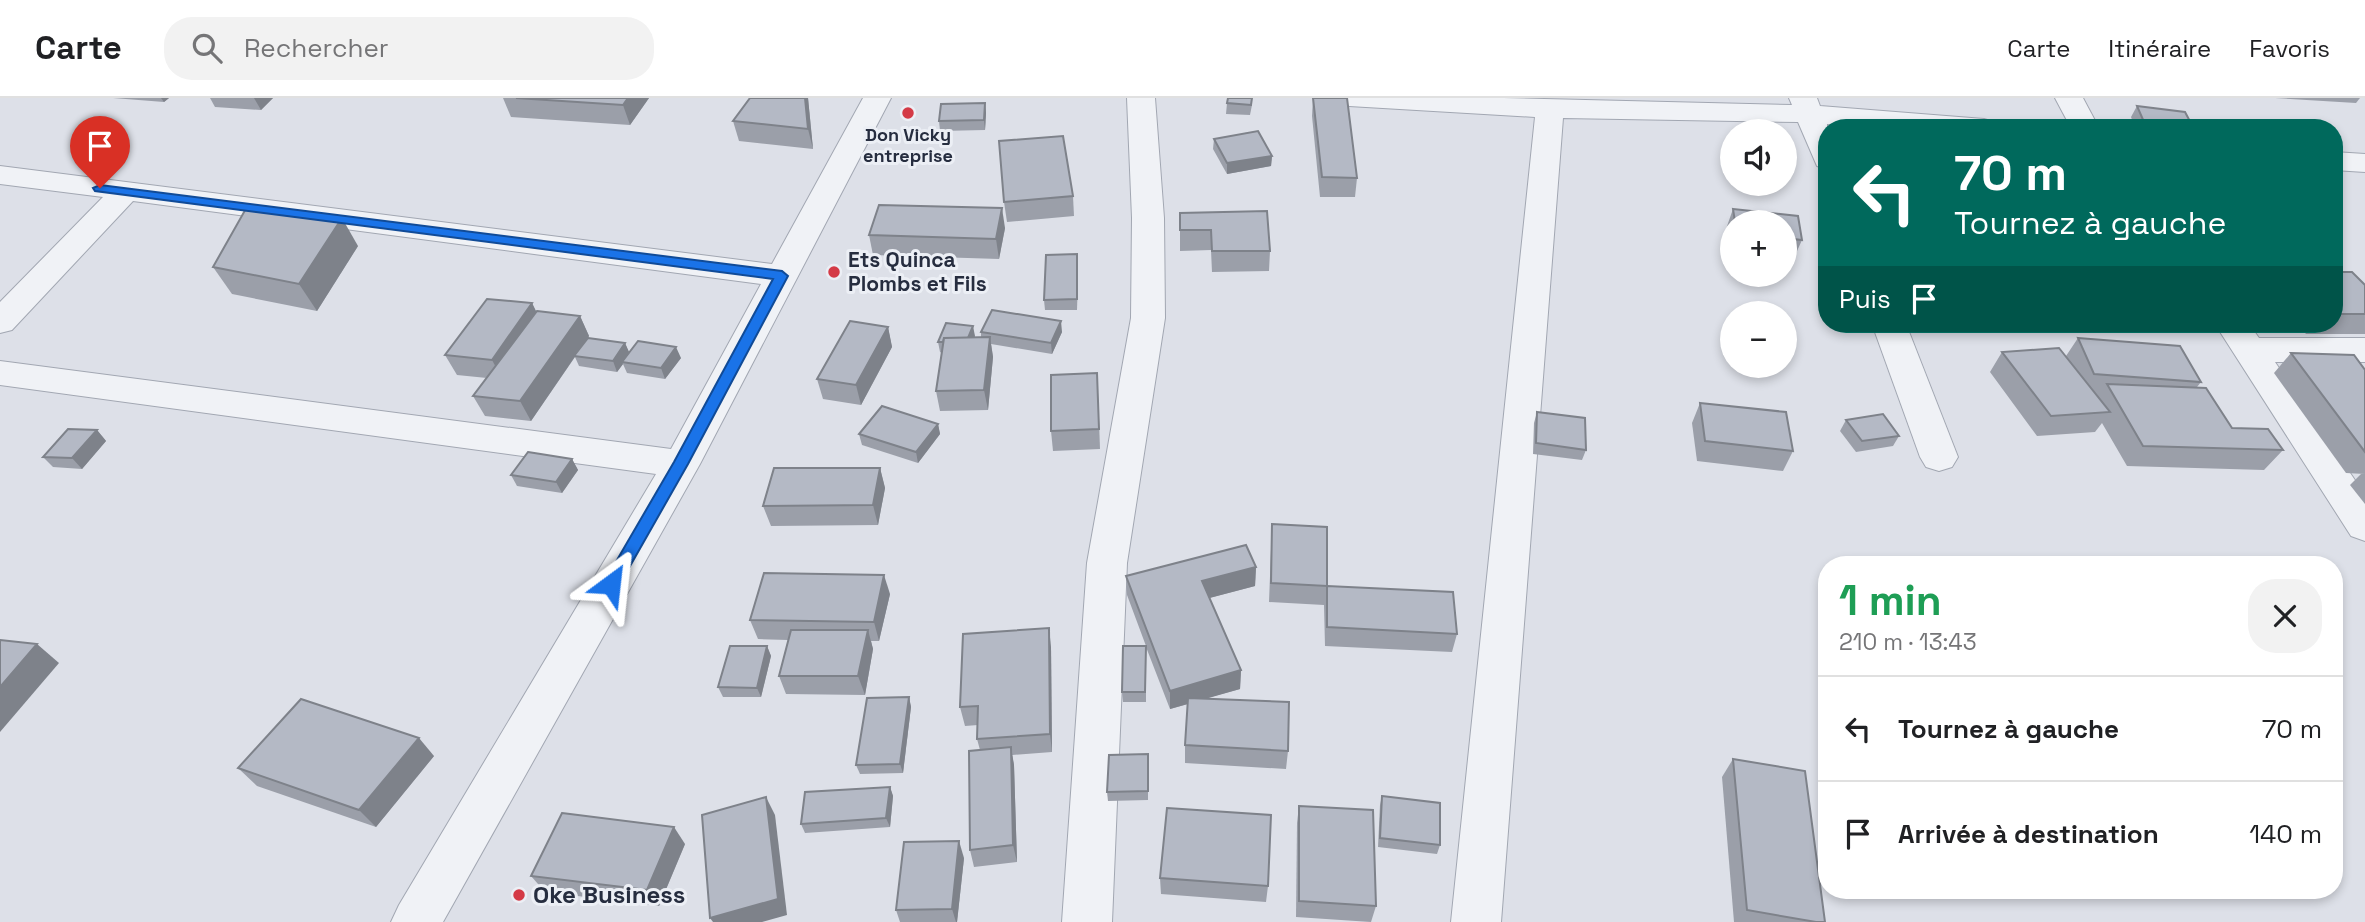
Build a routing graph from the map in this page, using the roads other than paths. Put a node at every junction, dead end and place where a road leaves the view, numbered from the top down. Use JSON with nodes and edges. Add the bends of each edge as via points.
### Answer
{"nodes":[{"id":1,"x":877,"y":98,"type":"edge"},
{"id":2,"x":1141,"y":98,"type":"edge"},
{"id":3,"x":1349,"y":98,"type":"edge"},
{"id":4,"x":2068,"y":98,"type":"edge"},
{"id":5,"x":1807,"y":106,"type":"edge"},
{"id":6,"x":1550,"y":109,"type":"junction"},
{"id":7,"x":1893,"y":119,"type":"edge"},
{"id":8,"x":2080,"y":119,"type":"edge"},
{"id":9,"x":1818,"y":136,"type":"edge"},
{"id":10,"x":2343,"y":161,"type":"edge"},
{"id":11,"x":2365,"y":163,"type":"edge"},
{"id":12,"x":0,"y":175,"type":"edge"},
{"id":13,"x":125,"y":192,"type":"junction"},
{"id":14,"x":782,"y":276,"type":"junction"},
{"id":15,"x":0,"y":322,"type":"edge"},
{"id":16,"x":1892,"y":333,"type":"edge"},
{"id":17,"x":2241,"y":337,"type":"edge"},
{"id":18,"x":2365,"y":350,"type":"edge"},
{"id":19,"x":0,"y":373,"type":"edge"},
{"id":20,"x":1939,"y":457,"type":"dead end"},
{"id":21,"x":681,"y":464,"type":"junction"},
{"id":22,"x":2365,"y":526,"type":"edge"},
{"id":23,"x":416,"y":922,"type":"edge"},
{"id":24,"x":1087,"y":922,"type":"edge"},
{"id":25,"x":1476,"y":922,"type":"edge"}],
"edges":[{"from":1,"to":14,"type":"street"},
{"from":2,"to":24,"type":"street","via":[[1148,318],[1107,563]]},
{"from":3,"to":6,"type":"street"},
{"from":4,"to":8,"type":"street"},
{"from":5,"to":6,"type":"street"},
{"from":5,"to":7,"type":"street"},
{"from":5,"to":9,"type":"street"},
{"from":6,"to":25,"type":"street"},
{"from":10,"to":11,"type":"street"},
{"from":12,"to":13,"type":"street"},
{"from":13,"to":14,"type":"street"},
{"from":13,"to":15,"type":"street"},
{"from":14,"to":21,"type":"street"},
{"from":16,"to":20,"type":"street"},
{"from":17,"to":18,"type":"street"},
{"from":17,"to":22,"type":"street"},
{"from":19,"to":21,"type":"street"},
{"from":21,"to":23,"type":"street"}]}
